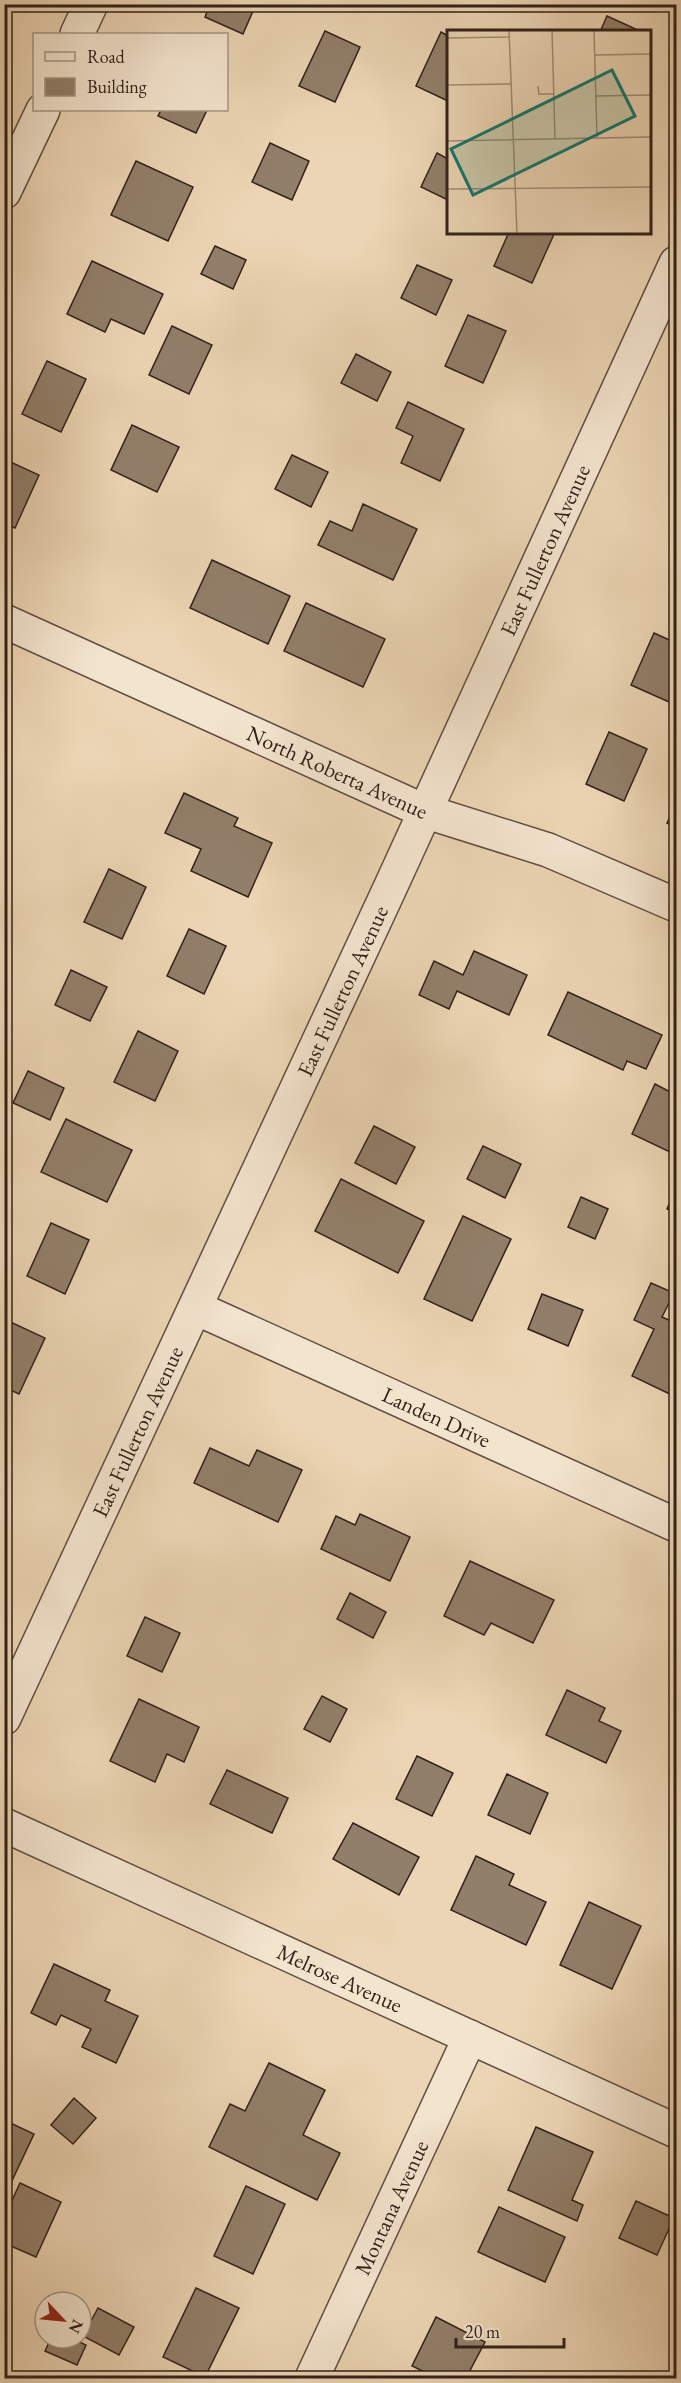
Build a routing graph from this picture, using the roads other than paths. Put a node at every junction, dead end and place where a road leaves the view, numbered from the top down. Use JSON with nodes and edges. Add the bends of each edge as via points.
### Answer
{"nodes":[{"id":1,"x":91,"y":4,"type":"edge"},
{"id":2,"x":77,"y":33,"type":"edge"},
{"id":3,"x":43,"y":111,"type":"edge"},
{"id":4,"x":4,"y":192,"type":"edge"},
{"id":5,"x":676,"y":263,"type":"edge"},
{"id":6,"x":4,"y":621,"type":"edge"},
{"id":7,"x":424,"y":811,"type":"junction"},
{"id":8,"x":676,"y":905,"type":"edge"},
{"id":9,"x":196,"y":1308,"type":"junction"},
{"id":10,"x":676,"y":1525,"type":"edge"},
{"id":11,"x":4,"y":1718,"type":"edge"},
{"id":12,"x":4,"y":1825,"type":"edge"},
{"id":13,"x":470,"y":2037,"type":"junction"},
{"id":14,"x":676,"y":2131,"type":"edge"},
{"id":15,"x":312,"y":2379,"type":"edge"}],
"edges":[{"from":1,"to":2,"type":"street"},
{"from":3,"to":4,"type":"street"},
{"from":5,"to":7,"type":"street","name":"East Fullerton Avenue"},
{"from":6,"to":7,"type":"street","name":"North Roberta Avenue"},
{"from":7,"to":8,"type":"street","name":"North Roberta Avenue","via":[[548,850]]},
{"from":7,"to":9,"type":"street","name":"East Fullerton Avenue"},
{"from":9,"to":10,"type":"street","name":"Landen Drive"},
{"from":9,"to":11,"type":"street","name":"East Fullerton Avenue"},
{"from":12,"to":13,"type":"street","name":"Melrose Avenue"},
{"from":13,"to":14,"type":"street","name":"Melrose Avenue"},
{"from":13,"to":15,"type":"street","name":"Montana Avenue"}]}
